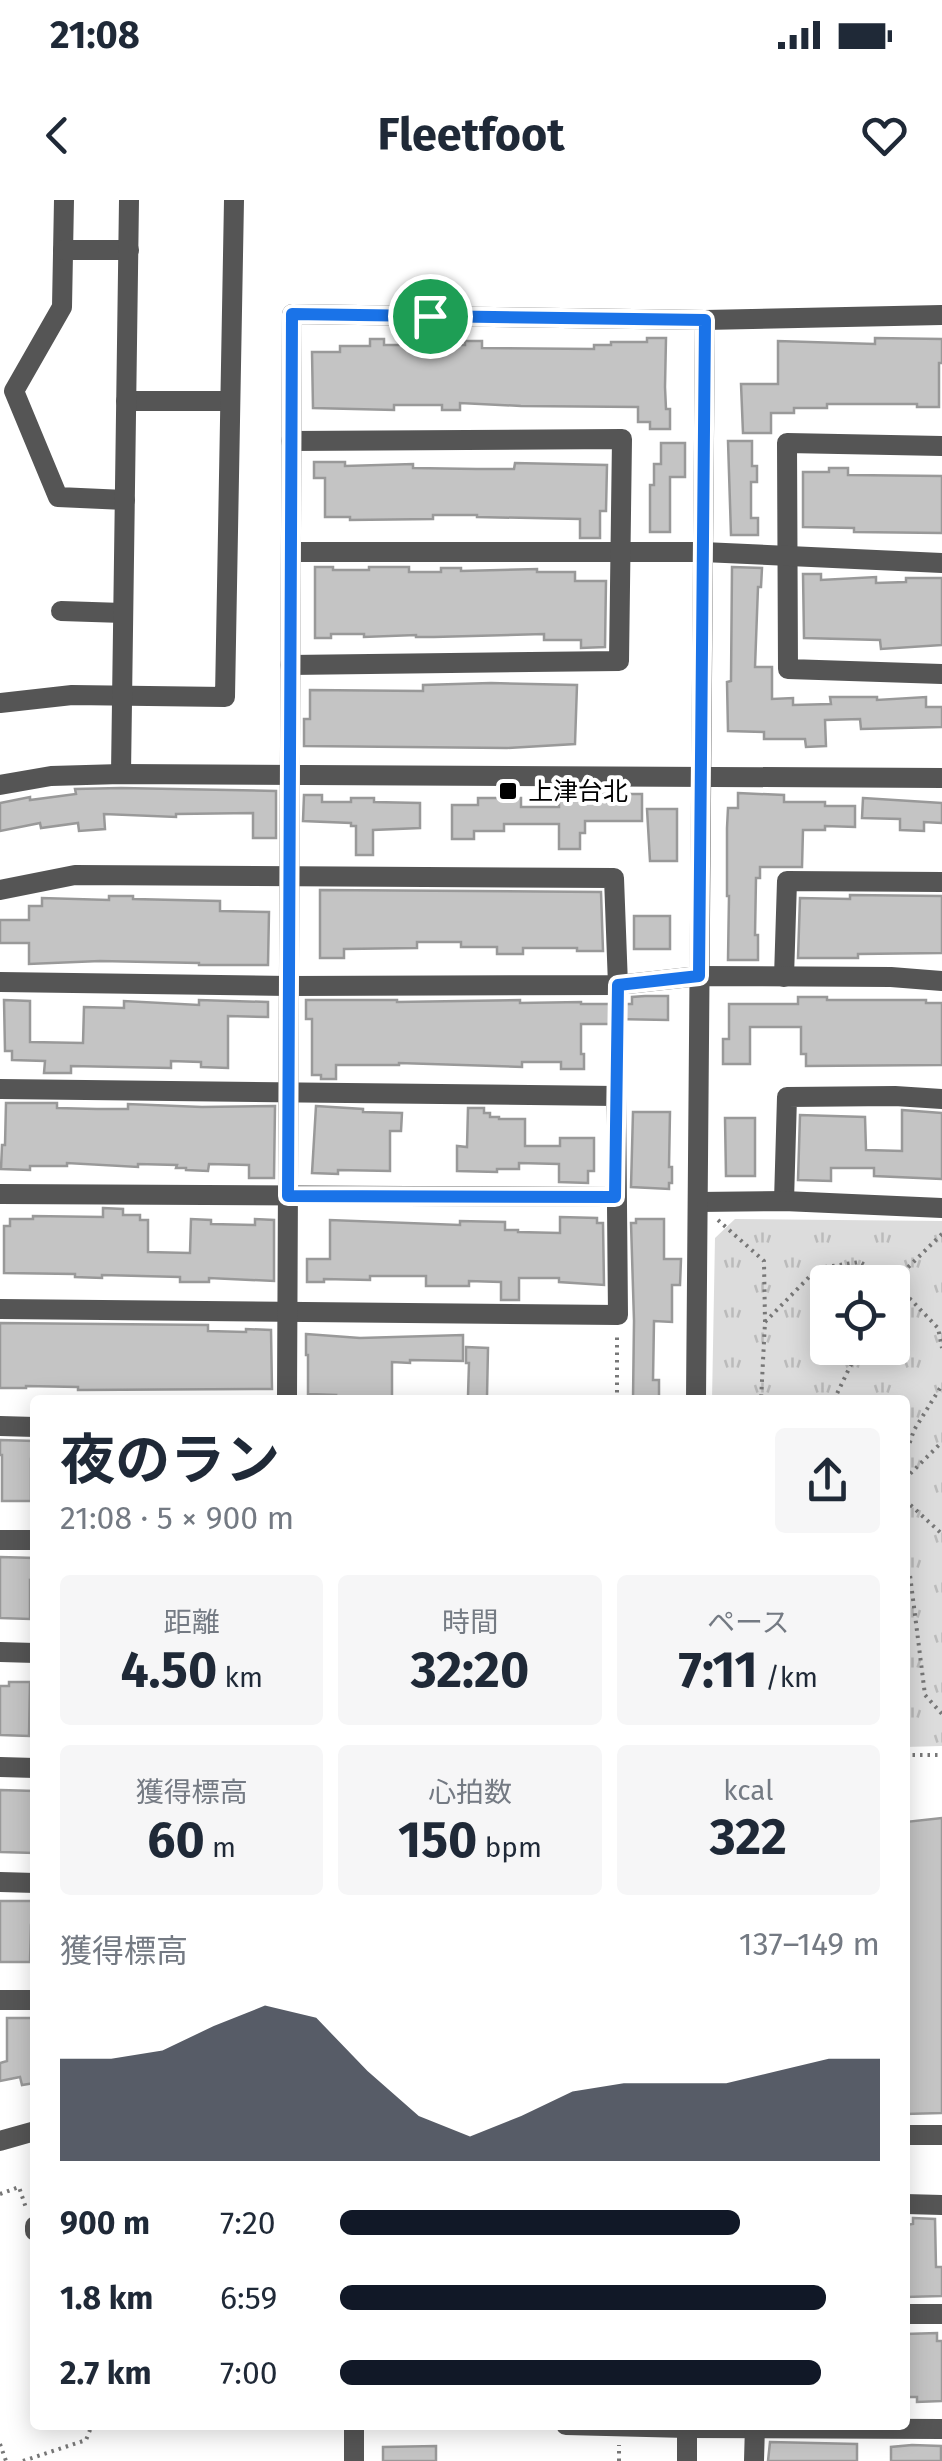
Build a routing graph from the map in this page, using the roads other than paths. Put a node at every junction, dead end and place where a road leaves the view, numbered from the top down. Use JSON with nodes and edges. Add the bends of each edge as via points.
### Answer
{"nodes":[{"id":1,"x":64,"y":200,"type":"edge"},
{"id":2,"x":129,"y":200,"type":"edge"},
{"id":3,"x":234,"y":200,"type":"edge"},
{"id":4,"x":63,"y":250,"type":"junction"},
{"id":5,"x":128,"y":250,"type":"junction"},
{"id":6,"x":942,"y":316,"type":"edge"},
{"id":7,"x":705,"y":320,"type":"junction"},
{"id":8,"x":7,"y":397,"type":"edge"},
{"id":9,"x":126,"y":402,"type":"junction"},
{"id":10,"x":230,"y":402,"type":"junction"},
{"id":11,"x":291,"y":442,"type":"junction"},
{"id":12,"x":942,"y":446,"type":"edge"},
{"id":13,"x":125,"y":500,"type":"junction"},
{"id":14,"x":291,"y":552,"type":"junction"},
{"id":15,"x":620,"y":552,"type":"junction"},
{"id":16,"x":702,"y":552,"type":"junction"},
{"id":17,"x":788,"y":556,"type":"junction"},
{"id":18,"x":942,"y":563,"type":"edge"},
{"id":19,"x":60,"y":611,"type":"dead end"},
{"id":20,"x":123,"y":613,"type":"junction"},
{"id":21,"x":290,"y":665,"type":"junction"},
{"id":22,"x":942,"y":674,"type":"edge"},
{"id":23,"x":122,"y":696,"type":"junction"},
{"id":24,"x":0,"y":703,"type":"edge"},
{"id":25,"x":122,"y":774,"type":"junction"},
{"id":26,"x":288,"y":775,"type":"junction"},
{"id":27,"x":702,"y":776,"type":"junction"},
{"id":28,"x":942,"y":778,"type":"edge"},
{"id":29,"x":0,"y":785,"type":"edge"},
{"id":30,"x":289,"y":877,"type":"junction"},
{"id":31,"x":942,"y":882,"type":"edge"},
{"id":32,"x":0,"y":890,"type":"edge"},
{"id":33,"x":699,"y":976,"type":"junction"},
{"id":34,"x":784,"y":976,"type":"junction"},
{"id":35,"x":942,"y":981,"type":"edge"},
{"id":36,"x":0,"y":982,"type":"edge"},
{"id":37,"x":618,"y":985,"type":"junction"},
{"id":38,"x":289,"y":986,"type":"junction"},
{"id":39,"x":0,"y":1089,"type":"edge"},
{"id":40,"x":288,"y":1092,"type":"junction"},
{"id":41,"x":942,"y":1099,"type":"edge"},
{"id":42,"x":0,"y":1194,"type":"edge"},
{"id":43,"x":288,"y":1196,"type":"junction"},
{"id":44,"x":615,"y":1197,"type":"junction"},
{"id":45,"x":784,"y":1201,"type":"junction"},
{"id":46,"x":698,"y":1202,"type":"junction"},
{"id":47,"x":942,"y":1208,"type":"edge"},
{"id":48,"x":0,"y":1308,"type":"edge"},
{"id":49,"x":288,"y":1312,"type":"junction"},
{"id":50,"x":287,"y":1395,"type":"edge"},
{"id":51,"x":696,"y":1395,"type":"edge"},
{"id":52,"x":0,"y":1426,"type":"edge"},
{"id":53,"x":30,"y":1427,"type":"edge"},
{"id":54,"x":0,"y":1540,"type":"edge"},
{"id":55,"x":30,"y":1540,"type":"edge"},
{"id":56,"x":0,"y":1652,"type":"edge"},
{"id":57,"x":30,"y":1653,"type":"edge"},
{"id":58,"x":0,"y":1768,"type":"edge"},
{"id":59,"x":30,"y":1768,"type":"edge"},
{"id":60,"x":0,"y":1882,"type":"edge"},
{"id":61,"x":30,"y":1883,"type":"edge"},
{"id":62,"x":0,"y":2000,"type":"edge"},
{"id":63,"x":30,"y":2000,"type":"edge"},
{"id":64,"x":30,"y":2132,"type":"edge"},
{"id":65,"x":910,"y":2134,"type":"edge"},
{"id":66,"x":942,"y":2135,"type":"edge"},
{"id":67,"x":0,"y":2141,"type":"edge"},
{"id":68,"x":910,"y":2204,"type":"edge"},
{"id":69,"x":942,"y":2205,"type":"edge"},
{"id":70,"x":910,"y":2314,"type":"edge"},
{"id":71,"x":942,"y":2314,"type":"edge"},
{"id":72,"x":910,"y":2428,"type":"edge"},
{"id":73,"x":942,"y":2429,"type":"edge"},
{"id":74,"x":354,"y":2430,"type":"edge"},
{"id":75,"x":687,"y":2430,"type":"edge"},
{"id":76,"x":755,"y":2430,"type":"edge"},
{"id":77,"x":354,"y":2461,"type":"edge"},
{"id":78,"x":687,"y":2461,"type":"edge"},
{"id":79,"x":754,"y":2461,"type":"edge"}],
"edges":[{"from":1,"to":4,"type":"street"},
{"from":2,"to":5,"type":"street"},
{"from":3,"to":10,"type":"street"},
{"from":4,"to":5,"type":"street"},
{"from":4,"to":8,"type":"street","via":[[62,307]]},
{"from":5,"to":9,"type":"street"},
{"from":6,"to":7,"type":"street"},
{"from":7,"to":11,"type":"street","via":[[292,314]]},
{"from":7,"to":16,"type":"street"},
{"from":8,"to":13,"type":"street","via":[[58,498]]},
{"from":9,"to":10,"type":"street"},
{"from":9,"to":13,"type":"street"},
{"from":10,"to":23,"type":"street","via":[[225,697]]},
{"from":11,"to":14,"type":"street"},
{"from":11,"to":15,"type":"street","via":[[622,439]]},
{"from":12,"to":17,"type":"street","via":[[787,443]]},
{"from":13,"to":20,"type":"street"},
{"from":14,"to":15,"type":"street"},
{"from":14,"to":21,"type":"street"},
{"from":15,"to":16,"type":"street"},
{"from":15,"to":21,"type":"street","via":[[619,661]]},
{"from":16,"to":17,"type":"street"},
{"from":16,"to":27,"type":"street"},
{"from":17,"to":18,"type":"street"},
{"from":17,"to":22,"type":"street","via":[[788,670]]},
{"from":19,"to":20,"type":"street"},
{"from":20,"to":23,"type":"street"},
{"from":21,"to":26,"type":"street"},
{"from":23,"to":24,"type":"street"},
{"from":23,"to":25,"type":"street"},
{"from":25,"to":26,"type":"street"},
{"from":25,"to":29,"type":"street"},
{"from":26,"to":27,"type":"street"},
{"from":26,"to":30,"type":"street"},
{"from":27,"to":28,"type":"street"},
{"from":27,"to":33,"type":"street"},
{"from":30,"to":32,"type":"street","via":[[75,875]]},
{"from":30,"to":37,"type":"street","via":[[614,878]]},
{"from":30,"to":38,"type":"street"},
{"from":31,"to":34,"type":"street","via":[[787,881]]},
{"from":33,"to":34,"type":"street"},
{"from":33,"to":37,"type":"street"},
{"from":33,"to":46,"type":"street"},
{"from":34,"to":35,"type":"street"},
{"from":36,"to":38,"type":"street"},
{"from":37,"to":38,"type":"street"},
{"from":38,"to":40,"type":"street"},
{"from":39,"to":40,"type":"street"},
{"from":40,"to":43,"type":"street"},
{"from":40,"to":44,"type":"street","via":[[616,1096]]},
{"from":41,"to":45,"type":"street","via":[[787,1097]]},
{"from":42,"to":43,"type":"street"},
{"from":43,"to":44,"type":"street"},
{"from":43,"to":49,"type":"street"},
{"from":44,"to":49,"type":"street","via":[[618,1315]]},
{"from":45,"to":46,"type":"street"},
{"from":45,"to":47,"type":"street"},
{"from":46,"to":51,"type":"street"},
{"from":48,"to":49,"type":"street"},
{"from":49,"to":50,"type":"street"},
{"from":52,"to":53,"type":"street"},
{"from":54,"to":55,"type":"street"},
{"from":56,"to":57,"type":"street"},
{"from":58,"to":59,"type":"street"},
{"from":60,"to":61,"type":"street"},
{"from":62,"to":63,"type":"street"},
{"from":64,"to":67,"type":"street"},
{"from":65,"to":66,"type":"street"},
{"from":68,"to":69,"type":"street"},
{"from":70,"to":71,"type":"street"},
{"from":72,"to":73,"type":"street"},
{"from":74,"to":77,"type":"street"},
{"from":75,"to":78,"type":"street"},
{"from":76,"to":79,"type":"street"}]}
